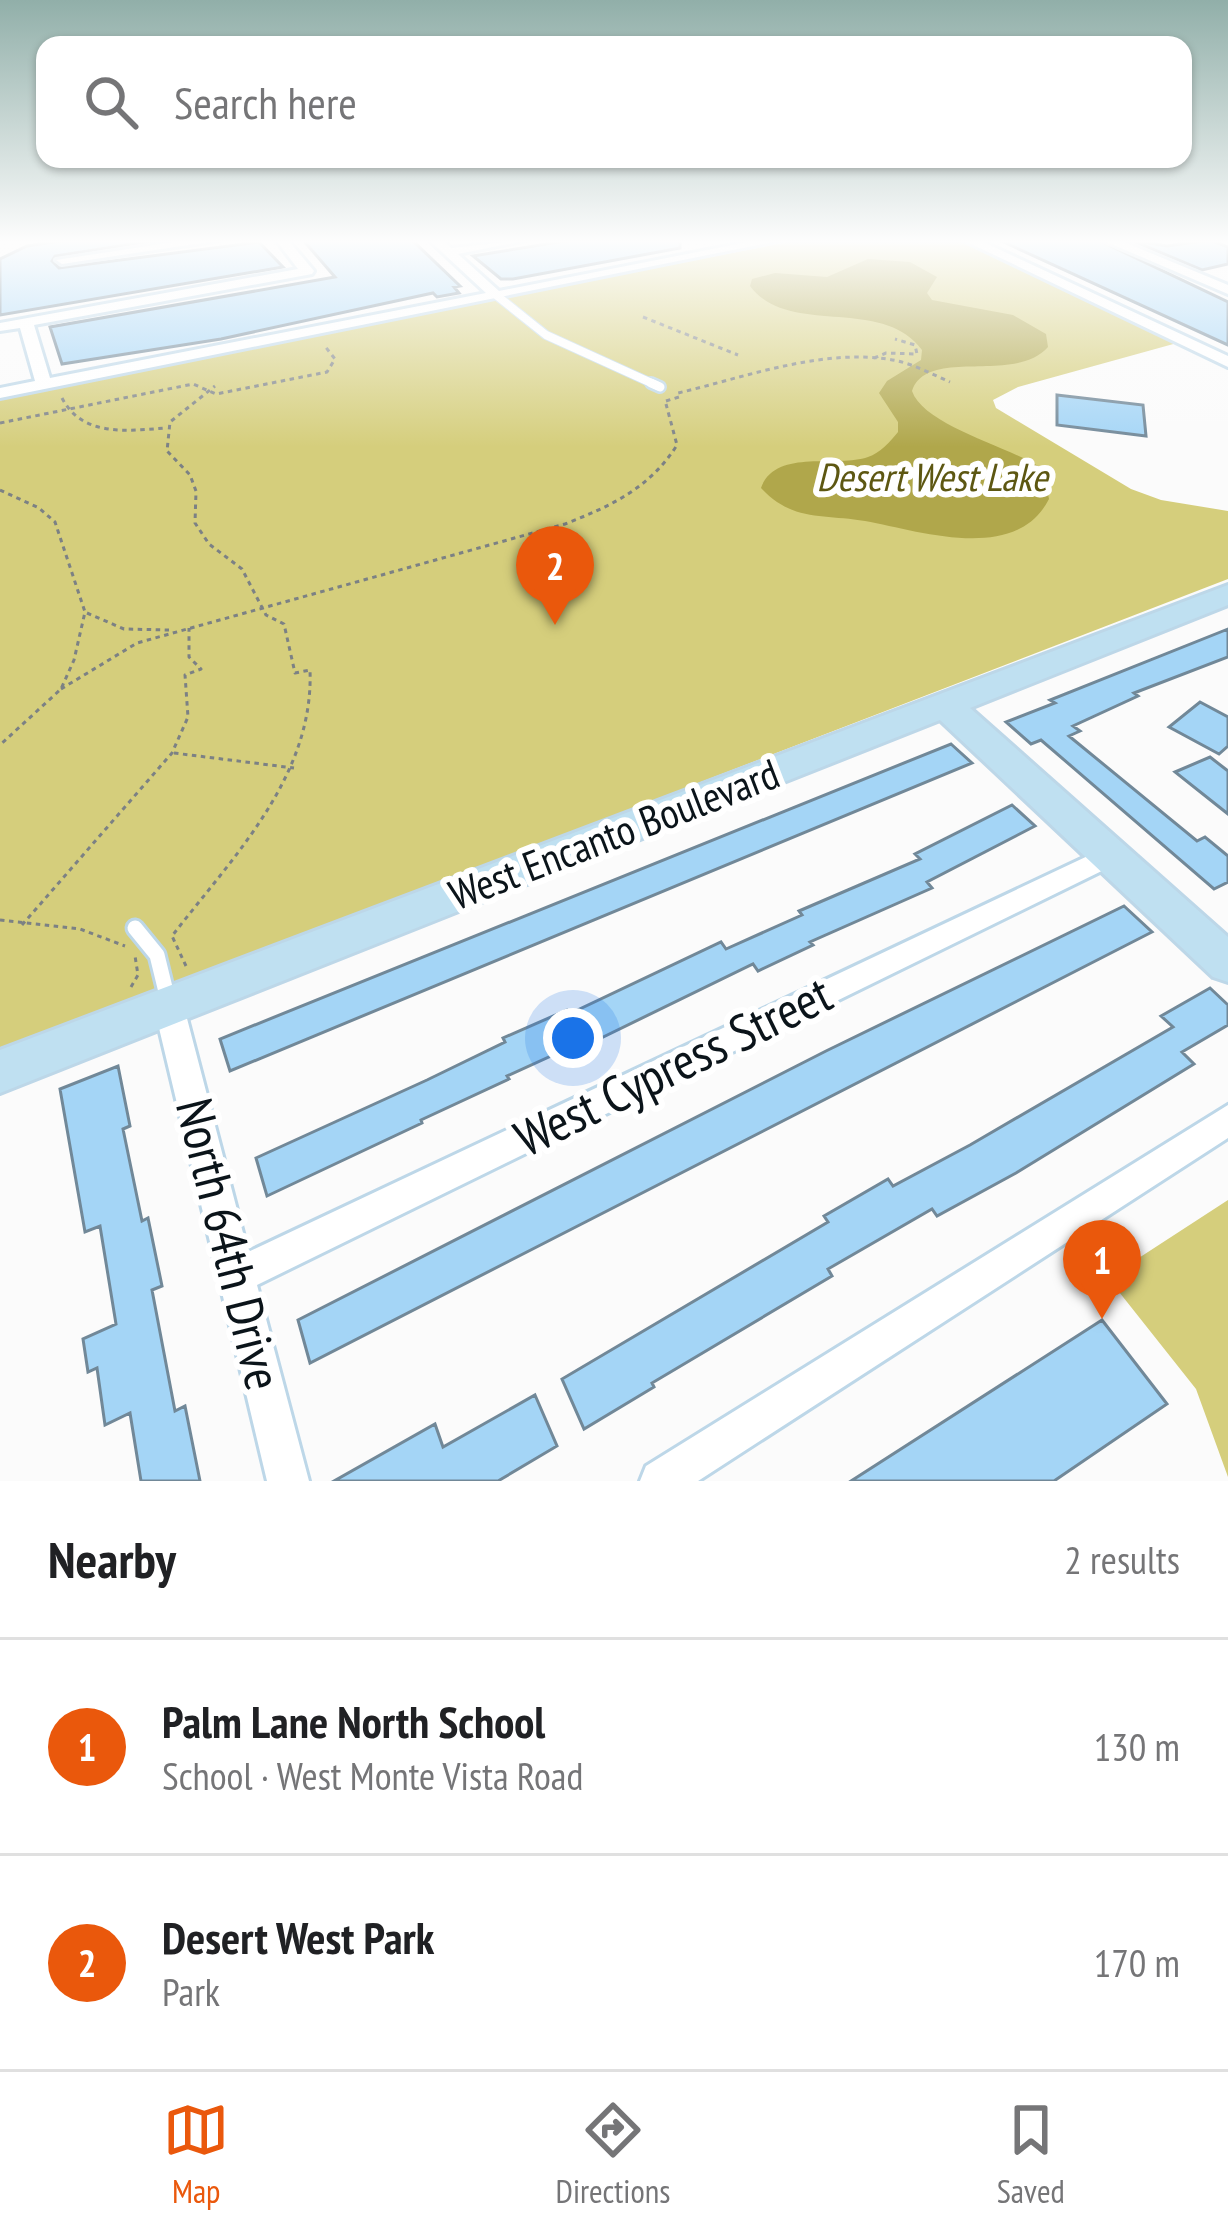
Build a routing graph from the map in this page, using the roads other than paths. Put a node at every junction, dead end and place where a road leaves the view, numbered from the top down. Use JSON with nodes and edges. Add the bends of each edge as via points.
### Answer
{"nodes":[{"id":1,"x":97,"y":309,"type":"edge"},
{"id":2,"x":428,"y":309,"type":"edge"},
{"id":3,"x":514,"y":309,"type":"edge"},
{"id":4,"x":1115,"y":309,"type":"edge"},
{"id":5,"x":26,"y":322,"type":"junction"},
{"id":6,"x":0,"y":327,"type":"edge"},
{"id":7,"x":1228,"y":349,"type":"edge"},
{"id":8,"x":1209,"y":354,"type":"junction"},
{"id":9,"x":1228,"y":362,"type":"edge"},
{"id":10,"x":52,"y":387,"type":"junction"},
{"id":11,"x":660,"y":387,"type":"dead end"},
{"id":12,"x":0,"y":393,"type":"edge"},
{"id":13,"x":1228,"y":594,"type":"edge"},
{"id":14,"x":945,"y":705,"type":"junction"},
{"id":15,"x":1108,"y":856,"type":"junction"},
{"id":16,"x":135,"y":928,"type":"dead end"},
{"id":17,"x":1228,"y":964,"type":"edge"},
{"id":18,"x":169,"y":1007,"type":"junction"},
{"id":19,"x":0,"y":1072,"type":"edge"},
{"id":20,"x":1228,"y":1120,"type":"edge"},
{"id":21,"x":237,"y":1276,"type":"junction"},
{"id":22,"x":288,"y":1481,"type":"edge"},
{"id":23,"x":661,"y":1481,"type":"edge"}],
"edges":[{"from":1,"to":5,"type":"street"},
{"from":2,"to":10,"type":"street"},
{"from":3,"to":11,"type":"lane","via":[[546,335]]},
{"from":4,"to":8,"type":"street"},
{"from":5,"to":6,"type":"street"},
{"from":5,"to":10,"type":"street"},
{"from":7,"to":8,"type":"street"},
{"from":8,"to":9,"type":"street"},
{"from":10,"to":12,"type":"street"},
{"from":13,"to":14,"type":"street","name":"West Encanto Boulevard"},
{"from":14,"to":15,"type":"street"},
{"from":14,"to":18,"type":"street","name":"West Encanto Boulevard"},
{"from":15,"to":17,"type":"street"},
{"from":15,"to":21,"type":"street","name":"West Cypress Street"},
{"from":16,"to":18,"type":"lane","via":[[157,955]]},
{"from":18,"to":19,"type":"street","name":"West Encanto Boulevard"},
{"from":18,"to":21,"type":"street","name":"North 64th Drive"},
{"from":20,"to":23,"type":"street"},
{"from":21,"to":22,"type":"street","name":"North 64th Drive"}]}
